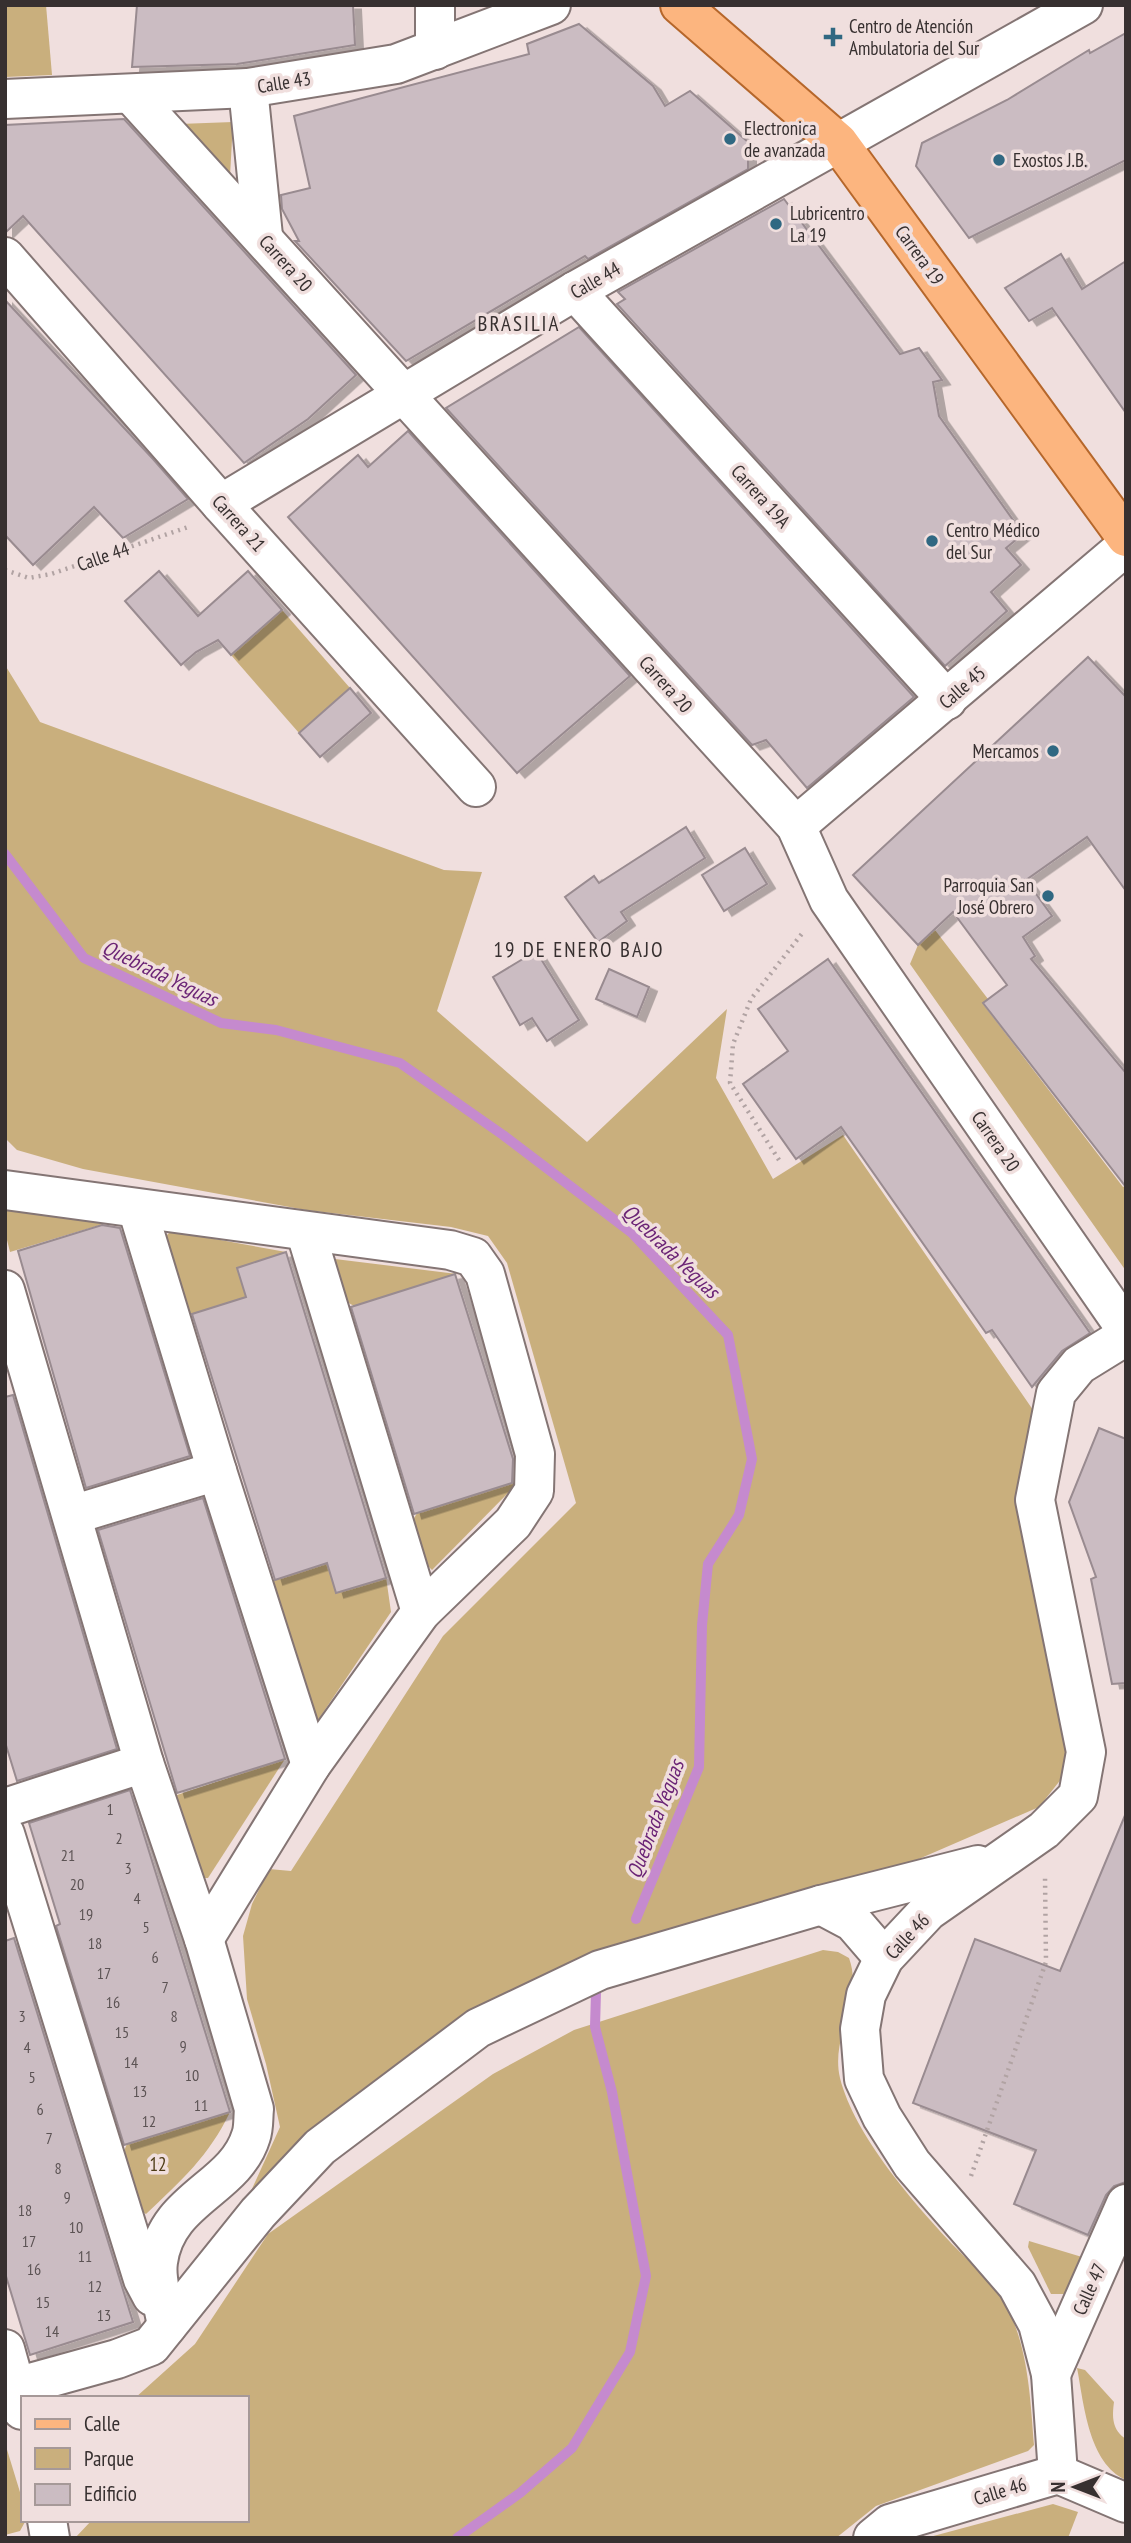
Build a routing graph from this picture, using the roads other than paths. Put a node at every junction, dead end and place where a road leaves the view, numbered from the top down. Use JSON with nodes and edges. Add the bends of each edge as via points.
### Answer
{"nodes":[{"id":1,"x":435,"y":5,"type":"edge"},
{"id":2,"x":551,"y":5,"type":"edge"},
{"id":3,"x":680,"y":5,"type":"edge"},
{"id":4,"x":1083,"y":5,"type":"edge"},
{"id":5,"x":435,"y":50,"type":"junction"},
{"id":6,"x":248,"y":88,"type":"junction"},
{"id":7,"x":132,"y":95,"type":"junction"},
{"id":8,"x":5,"y":99,"type":"edge"},
{"id":9,"x":838,"y":142,"type":"junction"},
{"id":10,"x":263,"y":236,"type":"junction"},
{"id":11,"x":5,"y":257,"type":"edge"},
{"id":12,"x":575,"y":291,"type":"junction"},
{"id":13,"x":402,"y":394,"type":"junction"},
{"id":14,"x":221,"y":504,"type":"junction"},
{"id":15,"x":1126,"y":537,"type":"edge"},
{"id":16,"x":1126,"y":546,"type":"edge"},
{"id":17,"x":947,"y":700,"type":"junction"},
{"id":18,"x":476,"y":787,"type":"dead end"},
{"id":19,"x":796,"y":826,"type":"junction"},
{"id":20,"x":5,"y":1191,"type":"edge"},
{"id":21,"x":138,"y":1211,"type":"junction"},
{"id":22,"x":306,"y":1233,"type":"junction"},
{"id":23,"x":5,"y":1290,"type":"edge"},
{"id":24,"x":1126,"y":1329,"type":"edge"},
{"id":25,"x":1126,"y":1336,"type":"edge"},
{"id":26,"x":18,"y":1378,"type":"edge"},
{"id":27,"x":216,"y":1471,"type":"junction"},
{"id":28,"x":72,"y":1515,"type":"junction"},
{"id":29,"x":421,"y":1612,"type":"junction"},
{"id":30,"x":144,"y":1763,"type":"junction"},
{"id":31,"x":311,"y":1765,"type":"junction"},
{"id":32,"x":5,"y":1808,"type":"edge"},
{"id":33,"x":5,"y":1834,"type":"edge"},
{"id":34,"x":1004,"y":1858,"type":"junction"},
{"id":35,"x":821,"y":1905,"type":"junction"},
{"id":36,"x":18,"y":1925,"type":"edge"},
{"id":37,"x":204,"y":1939,"type":"junction"},
{"id":38,"x":884,"y":1958,"type":"junction"},
{"id":39,"x":1126,"y":2204,"type":"edge"},
{"id":40,"x":167,"y":2326,"type":"junction"},
{"id":41,"x":5,"y":2349,"type":"edge"},
{"id":42,"x":1051,"y":2374,"type":"junction"},
{"id":43,"x":15,"y":2396,"type":"edge"},
{"id":44,"x":1058,"y":2474,"type":"junction"},
{"id":45,"x":1126,"y":2503,"type":"edge"},
{"id":46,"x":873,"y":2538,"type":"edge"}],
"edges":[{"from":1,"to":5,"type":"street"},
{"from":2,"to":5,"type":"street","name":"Calle 43"},
{"from":3,"to":9,"type":"main road","name":"Carrera 19"},
{"from":4,"to":9,"type":"street","name":"Calle 44"},
{"from":5,"to":6,"type":"street","name":"Calle 43","via":[[397,64]]},
{"from":6,"to":7,"type":"street","name":"Calle 43"},
{"from":6,"to":10,"type":"street"},
{"from":7,"to":8,"type":"street","name":"Calle 43"},
{"from":7,"to":10,"type":"street","name":"Carrera 20"},
{"from":9,"to":12,"type":"street","name":"Calle 44"},
{"from":9,"to":15,"type":"main road","name":"Carrera 19"},
{"from":10,"to":13,"type":"street","name":"Carrera 20"},
{"from":11,"to":14,"type":"street","name":"Carrera 21"},
{"from":12,"to":13,"type":"street","name":"Calle 44"},
{"from":12,"to":17,"type":"street","name":"Carrera 19A"},
{"from":13,"to":14,"type":"street","name":"Calle 44"},
{"from":13,"to":19,"type":"street","name":"Carrera 20"},
{"from":14,"to":18,"type":"street","name":"Carrera 21"},
{"from":16,"to":17,"type":"street","name":"Calle 45"},
{"from":17,"to":19,"type":"street","name":"Calle 45"},
{"from":19,"to":24,"type":"street","name":"Carrera 20","via":[[829,900]]},
{"from":20,"to":21,"type":"street"},
{"from":21,"to":22,"type":"street"},
{"from":21,"to":27,"type":"street"},
{"from":22,"to":29,"type":"street"},
{"from":22,"to":29,"type":"street","via":[[450,1250],[473,1257],[485,1274],[535,1454],[534,1491],[513,1523]]},
{"from":23,"to":26,"type":"street"},
{"from":25,"to":34,"type":"street","name":"Calle 46","via":[[1079,1365],[1056,1393],[1035,1500],[1086,1752],[1078,1796],[1044,1830]]},
{"from":26,"to":28,"type":"street"},
{"from":27,"to":28,"type":"street"},
{"from":27,"to":31,"type":"street"},
{"from":28,"to":30,"type":"street"},
{"from":29,"to":31,"type":"street"},
{"from":30,"to":32,"type":"street"},
{"from":30,"to":37,"type":"street"},
{"from":31,"to":37,"type":"street"},
{"from":33,"to":36,"type":"street"},
{"from":34,"to":35,"type":"street"},
{"from":34,"to":38,"type":"street","name":"Calle 46","via":[[928,1911]]},
{"from":35,"to":38,"type":"street","via":[[853,1922]]},
{"from":35,"to":40,"type":"street","via":[[600,1970],[478,2028],[320,2147],[258,2213]]},
{"from":36,"to":40,"type":"street","via":[[143,2278]]},
{"from":37,"to":40,"type":"street","via":[[254,2109],[251,2136],[231,2168],[175,2218],[163,2239],[157,2264]]},
{"from":38,"to":42,"type":"street","name":"Calle 46","via":[[866,1995],[860,2029],[864,2079],[912,2164],[1017,2285],[1038,2324]]},
{"from":39,"to":42,"type":"street","name":"Calle 47"},
{"from":40,"to":43,"type":"street","via":[[151,2346]]},
{"from":41,"to":43,"type":"street"},
{"from":42,"to":44,"type":"street","name":"Calle 46"},
{"from":44,"to":45,"type":"street"},
{"from":44,"to":46,"type":"street","name":"Calle 46","via":[[890,2524]]}]}
